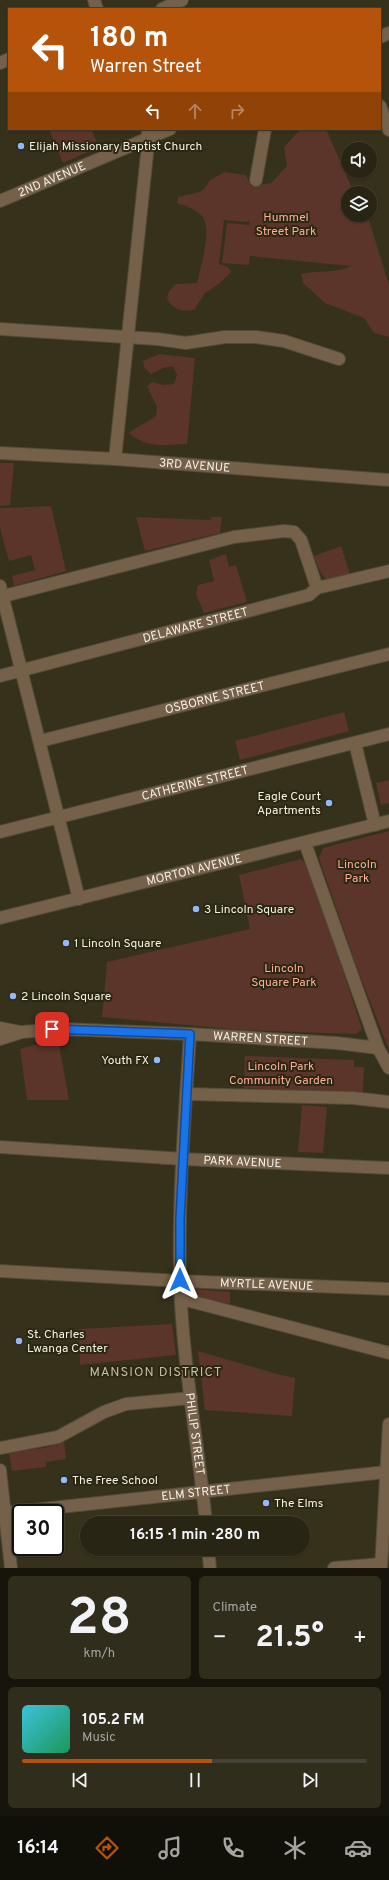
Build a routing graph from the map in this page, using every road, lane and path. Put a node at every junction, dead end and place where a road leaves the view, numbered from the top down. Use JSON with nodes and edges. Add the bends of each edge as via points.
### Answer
{"nodes":[{"id":1,"x":182,"y":0,"type":"edge"},
{"id":2,"x":164,"y":8,"type":"edge"},
{"id":3,"x":381,"y":109,"type":"edge"},
{"id":4,"x":166,"y":130,"type":"edge"},
{"id":5,"x":265,"y":130,"type":"edge"},
{"id":6,"x":389,"y":130,"type":"edge"},
{"id":7,"x":148,"y":134,"type":"edge"},
{"id":8,"x":256,"y":180,"type":"dead end"},
{"id":9,"x":0,"y":201,"type":"edge"},
{"id":10,"x":0,"y":329,"type":"edge"},
{"id":11,"x":128,"y":338,"type":"junction"},
{"id":12,"x":339,"y":358,"type":"dead end"},
{"id":13,"x":0,"y":453,"type":"edge"},
{"id":14,"x":115,"y":459,"type":"junction"},
{"id":15,"x":389,"y":480,"type":"edge"},
{"id":16,"x":389,"y":571,"type":"edge"},
{"id":17,"x":317,"y":588,"type":"junction"},
{"id":18,"x":1,"y":593,"type":"edge"},
{"id":19,"x":389,"y":654,"type":"edge"},
{"id":20,"x":22,"y":670,"type":"junction"},
{"id":21,"x":0,"y":676,"type":"edge"},
{"id":22,"x":389,"y":734,"type":"edge"},
{"id":23,"x":40,"y":742,"type":"junction"},
{"id":24,"x":355,"y":743,"type":"junction"},
{"id":25,"x":59,"y":817,"type":"junction"},
{"id":26,"x":389,"y":821,"type":"edge"},
{"id":27,"x":375,"y":825,"type":"junction"},
{"id":28,"x":0,"y":832,"type":"edge"},
{"id":29,"x":305,"y":842,"type":"junction"},
{"id":30,"x":79,"y":899,"type":"junction"},
{"id":31,"x":0,"y":918,"type":"edge"},
{"id":32,"x":0,"y":1028,"type":"edge"},
{"id":33,"x":22,"y":1032,"type":"junction"},
{"id":34,"x":190,"y":1034,"type":"junction"},
{"id":35,"x":0,"y":1039,"type":"edge"},
{"id":36,"x":378,"y":1048,"type":"junction"},
{"id":37,"x":389,"y":1068,"type":"edge"},
{"id":38,"x":186,"y":1094,"type":"junction"},
{"id":39,"x":389,"y":1102,"type":"edge"},
{"id":40,"x":0,"y":1147,"type":"edge"},
{"id":41,"x":183,"y":1160,"type":"junction"},
{"id":42,"x":389,"y":1168,"type":"edge"},
{"id":43,"x":0,"y":1270,"type":"edge"},
{"id":44,"x":180,"y":1280,"type":"junction"},
{"id":45,"x":389,"y":1289,"type":"edge"},
{"id":46,"x":182,"y":1299,"type":"junction"},
{"id":47,"x":389,"y":1353,"type":"edge"},
{"id":48,"x":191,"y":1398,"type":"junction"},
{"id":49,"x":389,"y":1424,"type":"edge"},
{"id":50,"x":0,"y":1448,"type":"edge"},
{"id":51,"x":0,"y":1470,"type":"edge"},
{"id":52,"x":386,"y":1472,"type":"junction"},
{"id":53,"x":203,"y":1491,"type":"junction"},
{"id":54,"x":5,"y":1513,"type":"junction"},
{"id":55,"x":205,"y":1516,"type":"edge"},
{"id":56,"x":209,"y":1556,"type":"edge"},
{"id":57,"x":381,"y":1566,"type":"edge"},
{"id":58,"x":12,"y":1568,"type":"edge"},
{"id":59,"x":210,"y":1568,"type":"edge"},
{"id":60,"x":334,"y":1568,"type":"edge"}],
"edges":[{"from":1,"to":2,"type":"street"},
{"from":3,"to":6,"type":"street"},
{"from":4,"to":7,"type":"street","name":"2ND AVENUE"},
{"from":5,"to":8,"type":"street"},
{"from":7,"to":9,"type":"street","name":"2ND AVENUE"},
{"from":7,"to":11,"type":"street"},
{"from":10,"to":11,"type":"street"},
{"from":11,"to":12,"type":"street","via":[[186,343],[225,337],[256,337],[284,342]]},
{"from":11,"to":14,"type":"street"},
{"from":13,"to":14,"type":"street","name":"3RD AVENUE"},
{"from":14,"to":15,"type":"street","name":"3RD AVENUE"},
{"from":16,"to":17,"type":"street","name":"DELAWARE STREET"},
{"from":17,"to":18,"type":"street","via":[[301,540],[294,532],[284,531],[234,537]]},
{"from":17,"to":20,"type":"street","name":"DELAWARE STREET","via":[[310,595]]},
{"from":18,"to":20,"type":"street"},
{"from":19,"to":23,"type":"street","name":"OSBORNE STREET"},
{"from":20,"to":21,"type":"street","name":"DELAWARE STREET"},
{"from":20,"to":23,"type":"street"},
{"from":22,"to":24,"type":"street","name":"CATHERINE STREET"},
{"from":23,"to":25,"type":"street"},
{"from":24,"to":25,"type":"street","name":"CATHERINE STREET"},
{"from":24,"to":27,"type":"street"},
{"from":25,"to":28,"type":"street","name":"CATHERINE STREET"},
{"from":25,"to":30,"type":"street"},
{"from":26,"to":27,"type":"street","name":"MORTON AVENUE"},
{"from":27,"to":29,"type":"street","name":"MORTON AVENUE"},
{"from":29,"to":30,"type":"street","name":"MORTON AVENUE"},
{"from":29,"to":36,"type":"street"},
{"from":30,"to":31,"type":"street","name":"MORTON AVENUE"},
{"from":32,"to":33,"type":"street","name":"WARREN STREET"},
{"from":33,"to":34,"type":"street","name":"WARREN STREET","via":[[61,1029]]},
{"from":33,"to":35,"type":"street","name":"WARREN STREET"},
{"from":34,"to":36,"type":"street","name":"WARREN STREET"},
{"from":34,"to":38,"type":"street","name":"PHILIP STREET"},
{"from":36,"to":37,"type":"street"},
{"from":38,"to":39,"type":"street","via":[[353,1098]]},
{"from":38,"to":41,"type":"street","name":"PHILIP STREET"},
{"from":40,"to":41,"type":"street","name":"PARK AVENUE"},
{"from":41,"to":42,"type":"street","name":"PARK AVENUE"},
{"from":41,"to":44,"type":"street","name":"PHILIP STREET"},
{"from":43,"to":44,"type":"street","name":"MYRTLE AVENUE"},
{"from":44,"to":45,"type":"street","name":"MYRTLE AVENUE"},
{"from":44,"to":46,"type":"street","name":"PHILIP STREET"},
{"from":46,"to":47,"type":"street"},
{"from":46,"to":48,"type":"street","name":"PHILIP STREET"},
{"from":48,"to":50,"type":"street","via":[[126,1404],[104,1412],[58,1437]]},
{"from":48,"to":53,"type":"street","name":"PHILIP STREET"},
{"from":49,"to":52,"type":"street"},
{"from":51,"to":54,"type":"street"},
{"from":52,"to":53,"type":"street","name":"ELM STREET"},
{"from":52,"to":57,"type":"street"},
{"from":53,"to":54,"type":"street","name":"ELM STREET"},
{"from":53,"to":55,"type":"street","name":"PHILIP STREET"},
{"from":54,"to":58,"type":"street"},
{"from":56,"to":59,"type":"street"},
{"from":57,"to":60,"type":"street"}]}
